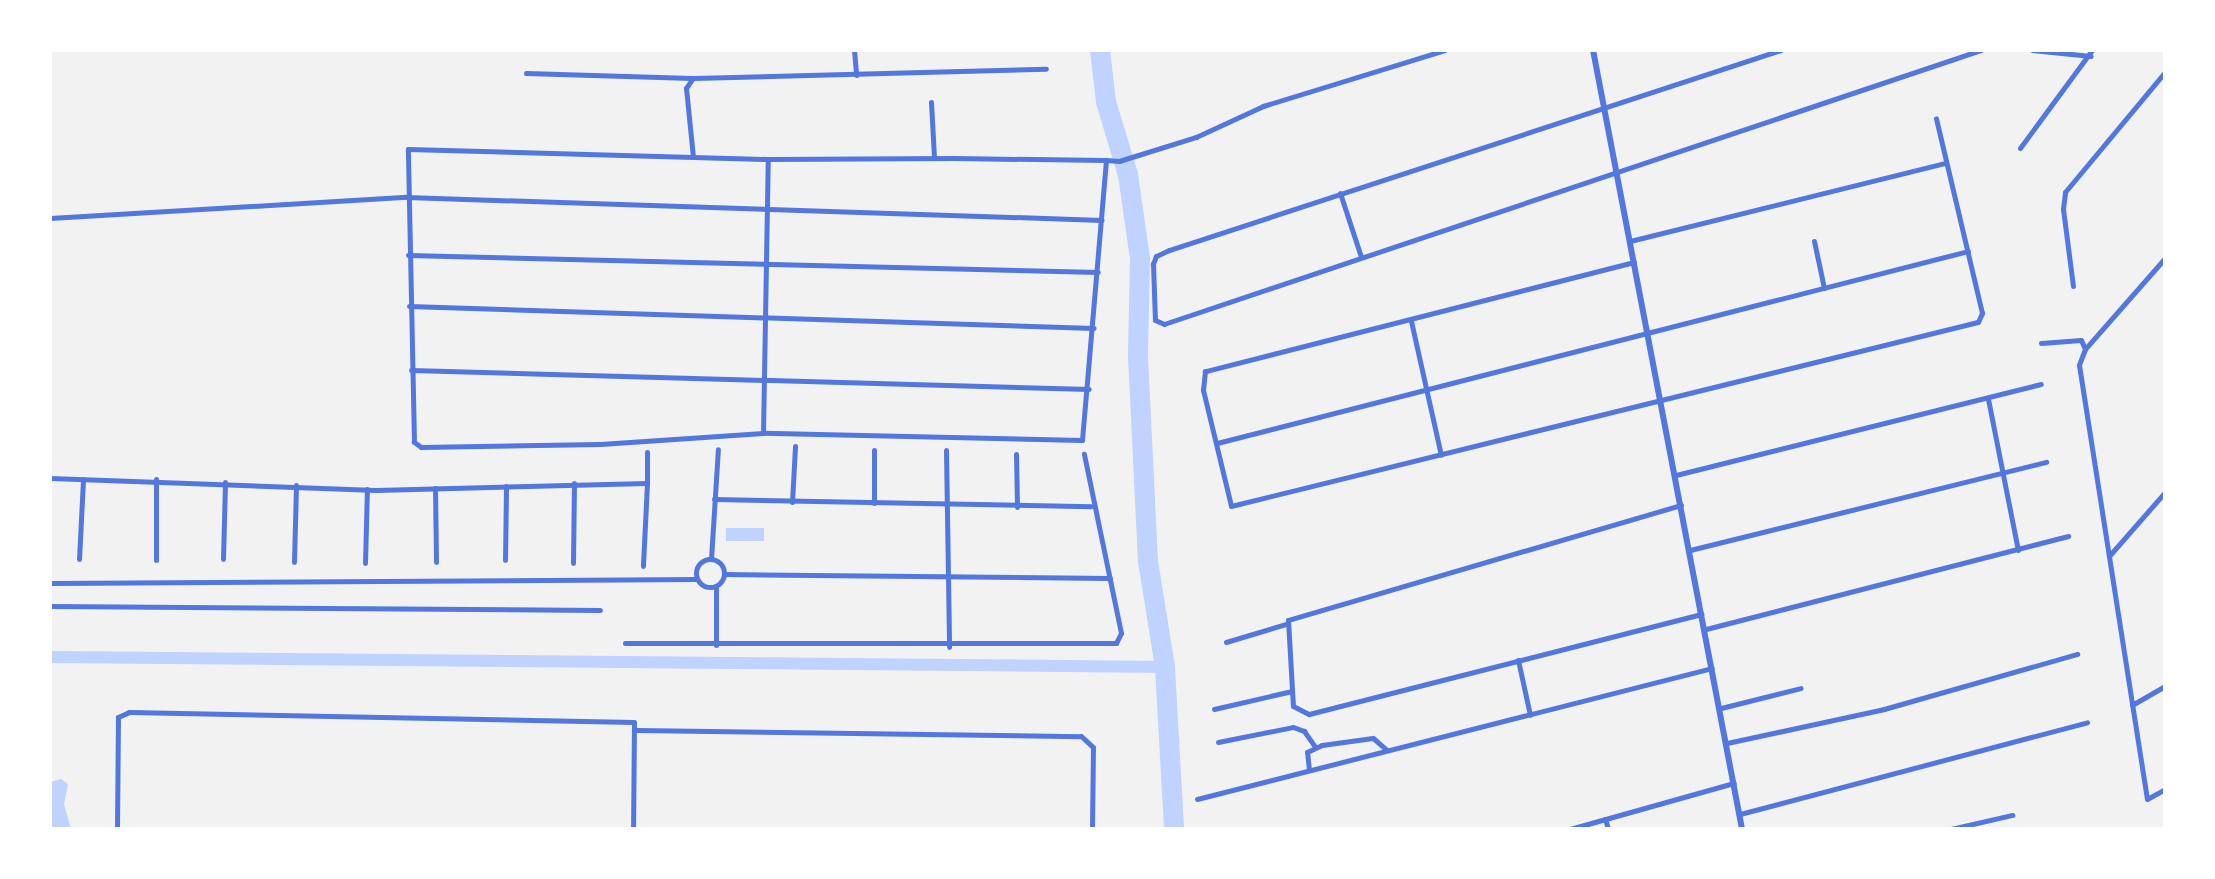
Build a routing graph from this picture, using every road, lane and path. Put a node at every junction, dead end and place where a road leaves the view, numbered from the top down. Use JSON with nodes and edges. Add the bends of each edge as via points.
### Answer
{"nodes":[{"id":1,"x":854,"y":50,"type":"edge"},
{"id":2,"x":1445,"y":50,"type":"edge"},
{"id":3,"x":1593,"y":50,"type":"edge"},
{"id":4,"x":1781,"y":50,"type":"edge"},
{"id":5,"x":1981,"y":50,"type":"edge"},
{"id":6,"x":2032,"y":50,"type":"edge"},
{"id":7,"x":2091,"y":53,"type":"edge"},
{"id":8,"x":1046,"y":69,"type":"dead end"},
{"id":9,"x":2165,"y":72,"type":"edge"},
{"id":10,"x":526,"y":73,"type":"dead end"},
{"id":11,"x":856,"y":75,"type":"junction"},
{"id":12,"x":693,"y":78,"type":"junction"},
{"id":13,"x":2162,"y":84,"type":"edge"},
{"id":14,"x":931,"y":102,"type":"dead end"},
{"id":15,"x":1604,"y":107,"type":"junction"},
{"id":16,"x":1936,"y":118,"type":"dead end"},
{"id":17,"x":2020,"y":148,"type":"dead end"},
{"id":18,"x":693,"y":157,"type":"junction"},
{"id":19,"x":934,"y":158,"type":"junction"},
{"id":20,"x":768,"y":159,"type":"junction"},
{"id":21,"x":1106,"y":160,"type":"junction"},
{"id":22,"x":1946,"y":163,"type":"junction"},
{"id":23,"x":1617,"y":175,"type":"junction"},
{"id":24,"x":1340,"y":193,"type":"junction"},
{"id":25,"x":406,"y":197,"type":"junction"},
{"id":26,"x":767,"y":209,"type":"junction"},
{"id":27,"x":50,"y":218,"type":"edge"},
{"id":28,"x":1102,"y":220,"type":"junction"},
{"id":29,"x":1630,"y":241,"type":"junction"},
{"id":30,"x":1814,"y":241,"type":"dead end"},
{"id":31,"x":1968,"y":251,"type":"junction"},
{"id":32,"x":408,"y":255,"type":"junction"},
{"id":33,"x":1361,"y":257,"type":"junction"},
{"id":34,"x":2165,"y":258,"type":"edge"},
{"id":35,"x":1634,"y":262,"type":"junction"},
{"id":36,"x":766,"y":263,"type":"junction"},
{"id":37,"x":1098,"y":272,"type":"junction"},
{"id":38,"x":2073,"y":286,"type":"dead end"},
{"id":39,"x":1824,"y":288,"type":"junction"},
{"id":40,"x":409,"y":306,"type":"junction"},
{"id":41,"x":765,"y":319,"type":"junction"},
{"id":42,"x":1411,"y":321,"type":"junction"},
{"id":43,"x":1094,"y":328,"type":"junction"},
{"id":44,"x":1647,"y":329,"type":"junction"},
{"id":45,"x":2041,"y":343,"type":"dead end"},
{"id":46,"x":2085,"y":349,"type":"junction"},
{"id":47,"x":411,"y":370,"type":"junction"},
{"id":48,"x":764,"y":377,"type":"junction"},
{"id":49,"x":2041,"y":384,"type":"dead end"},
{"id":50,"x":1426,"y":387,"type":"junction"},
{"id":51,"x":1089,"y":389,"type":"junction"},
{"id":52,"x":1661,"y":399,"type":"junction"},
{"id":53,"x":1988,"y":399,"type":"junction"},
{"id":54,"x":763,"y":433,"type":"junction"},
{"id":55,"x":1217,"y":443,"type":"junction"},
{"id":56,"x":795,"y":446,"type":"dead end"},
{"id":57,"x":718,"y":449,"type":"dead end"},
{"id":58,"x":874,"y":450,"type":"dead end"},
{"id":59,"x":946,"y":450,"type":"dead end"},
{"id":60,"x":647,"y":452,"type":"dead end"},
{"id":61,"x":1016,"y":454,"type":"dead end"},
{"id":62,"x":1084,"y":454,"type":"dead end"},
{"id":63,"x":1441,"y":455,"type":"junction"},
{"id":64,"x":2046,"y":462,"type":"dead end"},
{"id":65,"x":2002,"y":473,"type":"junction"},
{"id":66,"x":1676,"y":475,"type":"junction"},
{"id":67,"x":50,"y":478,"type":"edge"},
{"id":68,"x":83,"y":479,"type":"junction"},
{"id":69,"x":156,"y":479,"type":"junction"},
{"id":70,"x":225,"y":482,"type":"junction"},
{"id":71,"x":574,"y":483,"type":"junction"},
{"id":72,"x":647,"y":483,"type":"junction"},
{"id":73,"x":296,"y":485,"type":"junction"},
{"id":74,"x":506,"y":486,"type":"junction"},
{"id":75,"x":435,"y":488,"type":"junction"},
{"id":76,"x":367,"y":489,"type":"junction"},
{"id":77,"x":2165,"y":492,"type":"edge"},
{"id":78,"x":714,"y":499,"type":"junction"},
{"id":79,"x":792,"y":502,"type":"junction"},
{"id":80,"x":874,"y":503,"type":"junction"},
{"id":81,"x":1681,"y":505,"type":"junction"},
{"id":82,"x":1091,"y":506,"type":"junction"},
{"id":83,"x":947,"y":507,"type":"junction"},
{"id":84,"x":1017,"y":507,"type":"junction"},
{"id":85,"x":2068,"y":536,"type":"dead end"},
{"id":86,"x":1690,"y":550,"type":"junction"},
{"id":87,"x":2018,"y":550,"type":"junction"},
{"id":88,"x":2109,"y":557,"type":"junction"},
{"id":89,"x":79,"y":559,"type":"dead end"},
{"id":90,"x":223,"y":559,"type":"dead end"},
{"id":91,"x":711,"y":559,"type":"junction"},
{"id":92,"x":156,"y":560,"type":"dead end"},
{"id":93,"x":505,"y":560,"type":"dead end"},
{"id":94,"x":294,"y":562,"type":"dead end"},
{"id":95,"x":436,"y":562,"type":"dead end"},
{"id":96,"x":365,"y":563,"type":"dead end"},
{"id":97,"x":573,"y":563,"type":"dead end"},
{"id":98,"x":643,"y":566,"type":"dead end"},
{"id":99,"x":724,"y":574,"type":"junction"},
{"id":100,"x":948,"y":577,"type":"junction"},
{"id":101,"x":1110,"y":578,"type":"junction"},
{"id":102,"x":697,"y":579,"type":"junction"},
{"id":103,"x":50,"y":583,"type":"edge"},
{"id":104,"x":716,"y":586,"type":"junction"},
{"id":105,"x":50,"y":606,"type":"edge"},
{"id":106,"x":600,"y":610,"type":"dead end"},
{"id":107,"x":1702,"y":614,"type":"junction"},
{"id":108,"x":1286,"y":624,"type":"junction"},
{"id":109,"x":1706,"y":629,"type":"junction"},
{"id":110,"x":1226,"y":642,"type":"dead end"},
{"id":111,"x":625,"y":643,"type":"dead end"},
{"id":112,"x":716,"y":645,"type":"junction"},
{"id":113,"x":949,"y":647,"type":"junction"},
{"id":114,"x":2077,"y":654,"type":"dead end"},
{"id":115,"x":1518,"y":660,"type":"junction"},
{"id":116,"x":1713,"y":668,"type":"junction"},
{"id":117,"x":2165,"y":686,"type":"edge"},
{"id":118,"x":1801,"y":688,"type":"dead end"},
{"id":119,"x":1292,"y":691,"type":"junction"},
{"id":120,"x":2132,"y":705,"type":"junction"},
{"id":121,"x":1721,"y":708,"type":"junction"},
{"id":122,"x":1214,"y":709,"type":"dead end"},
{"id":123,"x":1530,"y":715,"type":"junction"},
{"id":124,"x":2087,"y":722,"type":"dead end"},
{"id":125,"x":637,"y":730,"type":"junction"},
{"id":126,"x":1218,"y":742,"type":"dead end"},
{"id":127,"x":1727,"y":743,"type":"junction"},
{"id":128,"x":1315,"y":747,"type":"junction"},
{"id":129,"x":1387,"y":750,"type":"junction"},
{"id":130,"x":1309,"y":770,"type":"junction"},
{"id":131,"x":1734,"y":783,"type":"junction"},
{"id":132,"x":2165,"y":789,"type":"edge"},
{"id":133,"x":1197,"y":799,"type":"dead end"},
{"id":134,"x":1740,"y":814,"type":"junction"},
{"id":135,"x":2012,"y":815,"type":"dead end"},
{"id":136,"x":1605,"y":819,"type":"junction"},
{"id":137,"x":117,"y":829,"type":"edge"},
{"id":138,"x":633,"y":829,"type":"edge"},
{"id":139,"x":1092,"y":829,"type":"edge"},
{"id":140,"x":1570,"y":829,"type":"edge"},
{"id":141,"x":1608,"y":829,"type":"edge"},
{"id":142,"x":1742,"y":829,"type":"edge"},
{"id":143,"x":1951,"y":829,"type":"edge"}],
"edges":[{"from":1,"to":11,"type":"street"},
{"from":2,"to":21,"type":"street","via":[[1263,106],[1131,159]]},
{"from":3,"to":15,"type":"street"},
{"from":4,"to":15,"type":"street"},
{"from":5,"to":23,"type":"street"},
{"from":6,"to":7,"type":"street"},
{"from":7,"to":17,"type":"street"},
{"from":8,"to":11,"type":"street"},
{"from":9,"to":13,"type":"street"},
{"from":10,"to":12,"type":"street"},
{"from":11,"to":12,"type":"street"},
{"from":12,"to":18,"type":"street","via":[[686,88]]},
{"from":13,"to":38,"type":"street","via":[[2065,192]]},
{"from":14,"to":19,"type":"street"},
{"from":15,"to":23,"type":"street"},
{"from":15,"to":24,"type":"street"},
{"from":16,"to":22,"type":"street"},
{"from":18,"to":20,"type":"street"},
{"from":18,"to":25,"type":"street","via":[[411,148],[405,156]]},
{"from":19,"to":20,"type":"street"},
{"from":19,"to":21,"type":"street"},
{"from":20,"to":26,"type":"street"},
{"from":21,"to":28,"type":"street"},
{"from":22,"to":29,"type":"street"},
{"from":22,"to":31,"type":"street"},
{"from":23,"to":29,"type":"street"},
{"from":23,"to":33,"type":"street"},
{"from":24,"to":33,"type":"street"},
{"from":24,"to":33,"type":"street","via":[[1156,256],[1155,320],[1164,324]]},
{"from":25,"to":26,"type":"street"},
{"from":25,"to":27,"type":"street"},
{"from":25,"to":32,"type":"street"},
{"from":26,"to":28,"type":"street"},
{"from":26,"to":36,"type":"street"},
{"from":28,"to":37,"type":"street"},
{"from":29,"to":35,"type":"street"},
{"from":30,"to":39,"type":"street"},
{"from":31,"to":39,"type":"street"},
{"from":31,"to":52,"type":"street","via":[[1982,313],[1978,322]]},
{"from":32,"to":36,"type":"street"},
{"from":32,"to":40,"type":"street"},
{"from":34,"to":46,"type":"street"},
{"from":35,"to":42,"type":"street"},
{"from":35,"to":44,"type":"street"},
{"from":36,"to":37,"type":"street"},
{"from":36,"to":41,"type":"street"},
{"from":37,"to":43,"type":"street"},
{"from":39,"to":44,"type":"street"},
{"from":40,"to":41,"type":"street"},
{"from":40,"to":47,"type":"street"},
{"from":41,"to":43,"type":"street"},
{"from":41,"to":48,"type":"street"},
{"from":42,"to":50,"type":"street"},
{"from":42,"to":55,"type":"street","via":[[1205,371],[1203,390]]},
{"from":43,"to":51,"type":"street"},
{"from":44,"to":50,"type":"street"},
{"from":44,"to":52,"type":"street"},
{"from":45,"to":46,"type":"street","via":[[2081,340]]},
{"from":46,"to":88,"type":"street","via":[[2079,365]]},
{"from":47,"to":48,"type":"street"},
{"from":47,"to":54,"type":"street","via":[[414,442],[421,447]]},
{"from":48,"to":51,"type":"street"},
{"from":48,"to":54,"type":"street"},
{"from":49,"to":53,"type":"street"},
{"from":50,"to":55,"type":"street"},
{"from":50,"to":63,"type":"street"},
{"from":51,"to":54,"type":"street","via":[[1086,436],[1080,441]]},
{"from":52,"to":63,"type":"street"},
{"from":52,"to":66,"type":"street"},
{"from":53,"to":65,"type":"street"},
{"from":53,"to":66,"type":"street"},
{"from":55,"to":63,"type":"street","via":[[1234,507]]},
{"from":56,"to":79,"type":"street"},
{"from":57,"to":78,"type":"street"},
{"from":58,"to":80,"type":"street"},
{"from":59,"to":83,"type":"street"},
{"from":60,"to":72,"type":"street"},
{"from":61,"to":84,"type":"street"},
{"from":62,"to":82,"type":"street"},
{"from":64,"to":65,"type":"street"},
{"from":65,"to":86,"type":"street"},
{"from":65,"to":87,"type":"street"},
{"from":66,"to":81,"type":"street"},
{"from":67,"to":68,"type":"street"},
{"from":68,"to":69,"type":"street"},
{"from":68,"to":89,"type":"street"},
{"from":69,"to":70,"type":"street"},
{"from":69,"to":92,"type":"street"},
{"from":70,"to":73,"type":"street"},
{"from":70,"to":90,"type":"street"},
{"from":71,"to":72,"type":"street"},
{"from":71,"to":74,"type":"street"},
{"from":71,"to":97,"type":"street"},
{"from":72,"to":98,"type":"street"},
{"from":73,"to":76,"type":"street"},
{"from":73,"to":94,"type":"street"},
{"from":74,"to":75,"type":"street"},
{"from":74,"to":93,"type":"street"},
{"from":75,"to":76,"type":"street"},
{"from":75,"to":95,"type":"street"},
{"from":76,"to":96,"type":"street"},
{"from":77,"to":88,"type":"street"},
{"from":78,"to":79,"type":"street"},
{"from":78,"to":91,"type":"street"},
{"from":79,"to":80,"type":"street"},
{"from":80,"to":83,"type":"street"},
{"from":81,"to":86,"type":"street"},
{"from":81,"to":108,"type":"street"},
{"from":82,"to":84,"type":"street"},
{"from":82,"to":101,"type":"street"},
{"from":83,"to":84,"type":"street"},
{"from":83,"to":100,"type":"street"},
{"from":85,"to":87,"type":"street"},
{"from":86,"to":107,"type":"street"},
{"from":87,"to":109,"type":"street"},
{"from":88,"to":120,"type":"street"},
{"from":91,"to":99,"type":"street"},
{"from":91,"to":102,"type":"street","via":[[698,565]]},
{"from":99,"to":100,"type":"street"},
{"from":99,"to":104,"type":"street"},
{"from":100,"to":101,"type":"street"},
{"from":100,"to":113,"type":"street"},
{"from":101,"to":113,"type":"street","via":[[1121,633],[1116,643]]},
{"from":102,"to":103,"type":"street"},
{"from":102,"to":104,"type":"street"},
{"from":104,"to":112,"type":"street"},
{"from":105,"to":106,"type":"street"},
{"from":107,"to":109,"type":"street"},
{"from":107,"to":115,"type":"street"},
{"from":108,"to":110,"type":"street"},
{"from":108,"to":119,"type":"street"},
{"from":109,"to":116,"type":"street"},
{"from":111,"to":112,"type":"street"},
{"from":112,"to":113,"type":"street"},
{"from":114,"to":127,"type":"street","via":[[1884,709]]},
{"from":115,"to":119,"type":"street","via":[[1309,714],[1298,713]]},
{"from":115,"to":123,"type":"street"},
{"from":116,"to":121,"type":"street"},
{"from":116,"to":123,"type":"street"},
{"from":117,"to":120,"type":"street"},
{"from":118,"to":121,"type":"street"},
{"from":119,"to":122,"type":"street"},
{"from":120,"to":132,"type":"street","via":[[2147,799]]},
{"from":121,"to":127,"type":"street"},
{"from":123,"to":129,"type":"street"},
{"from":124,"to":134,"type":"street"},
{"from":125,"to":137,"type":"street","via":[[629,721],[129,712],[118,717]]},
{"from":125,"to":138,"type":"street"},
{"from":125,"to":139,"type":"street","via":[[1081,736],[1093,747]]},
{"from":126,"to":128,"type":"street","via":[[1293,727],[1304,731]]},
{"from":127,"to":131,"type":"street"},
{"from":128,"to":129,"type":"street","via":[[1373,738]]},
{"from":128,"to":130,"type":"street","via":[[1306,757]]},
{"from":129,"to":130,"type":"street"},
{"from":130,"to":133,"type":"street"},
{"from":131,"to":134,"type":"street"},
{"from":131,"to":136,"type":"street"},
{"from":134,"to":142,"type":"street"},
{"from":135,"to":143,"type":"street"},
{"from":136,"to":140,"type":"street"},
{"from":136,"to":141,"type":"street"}]}
